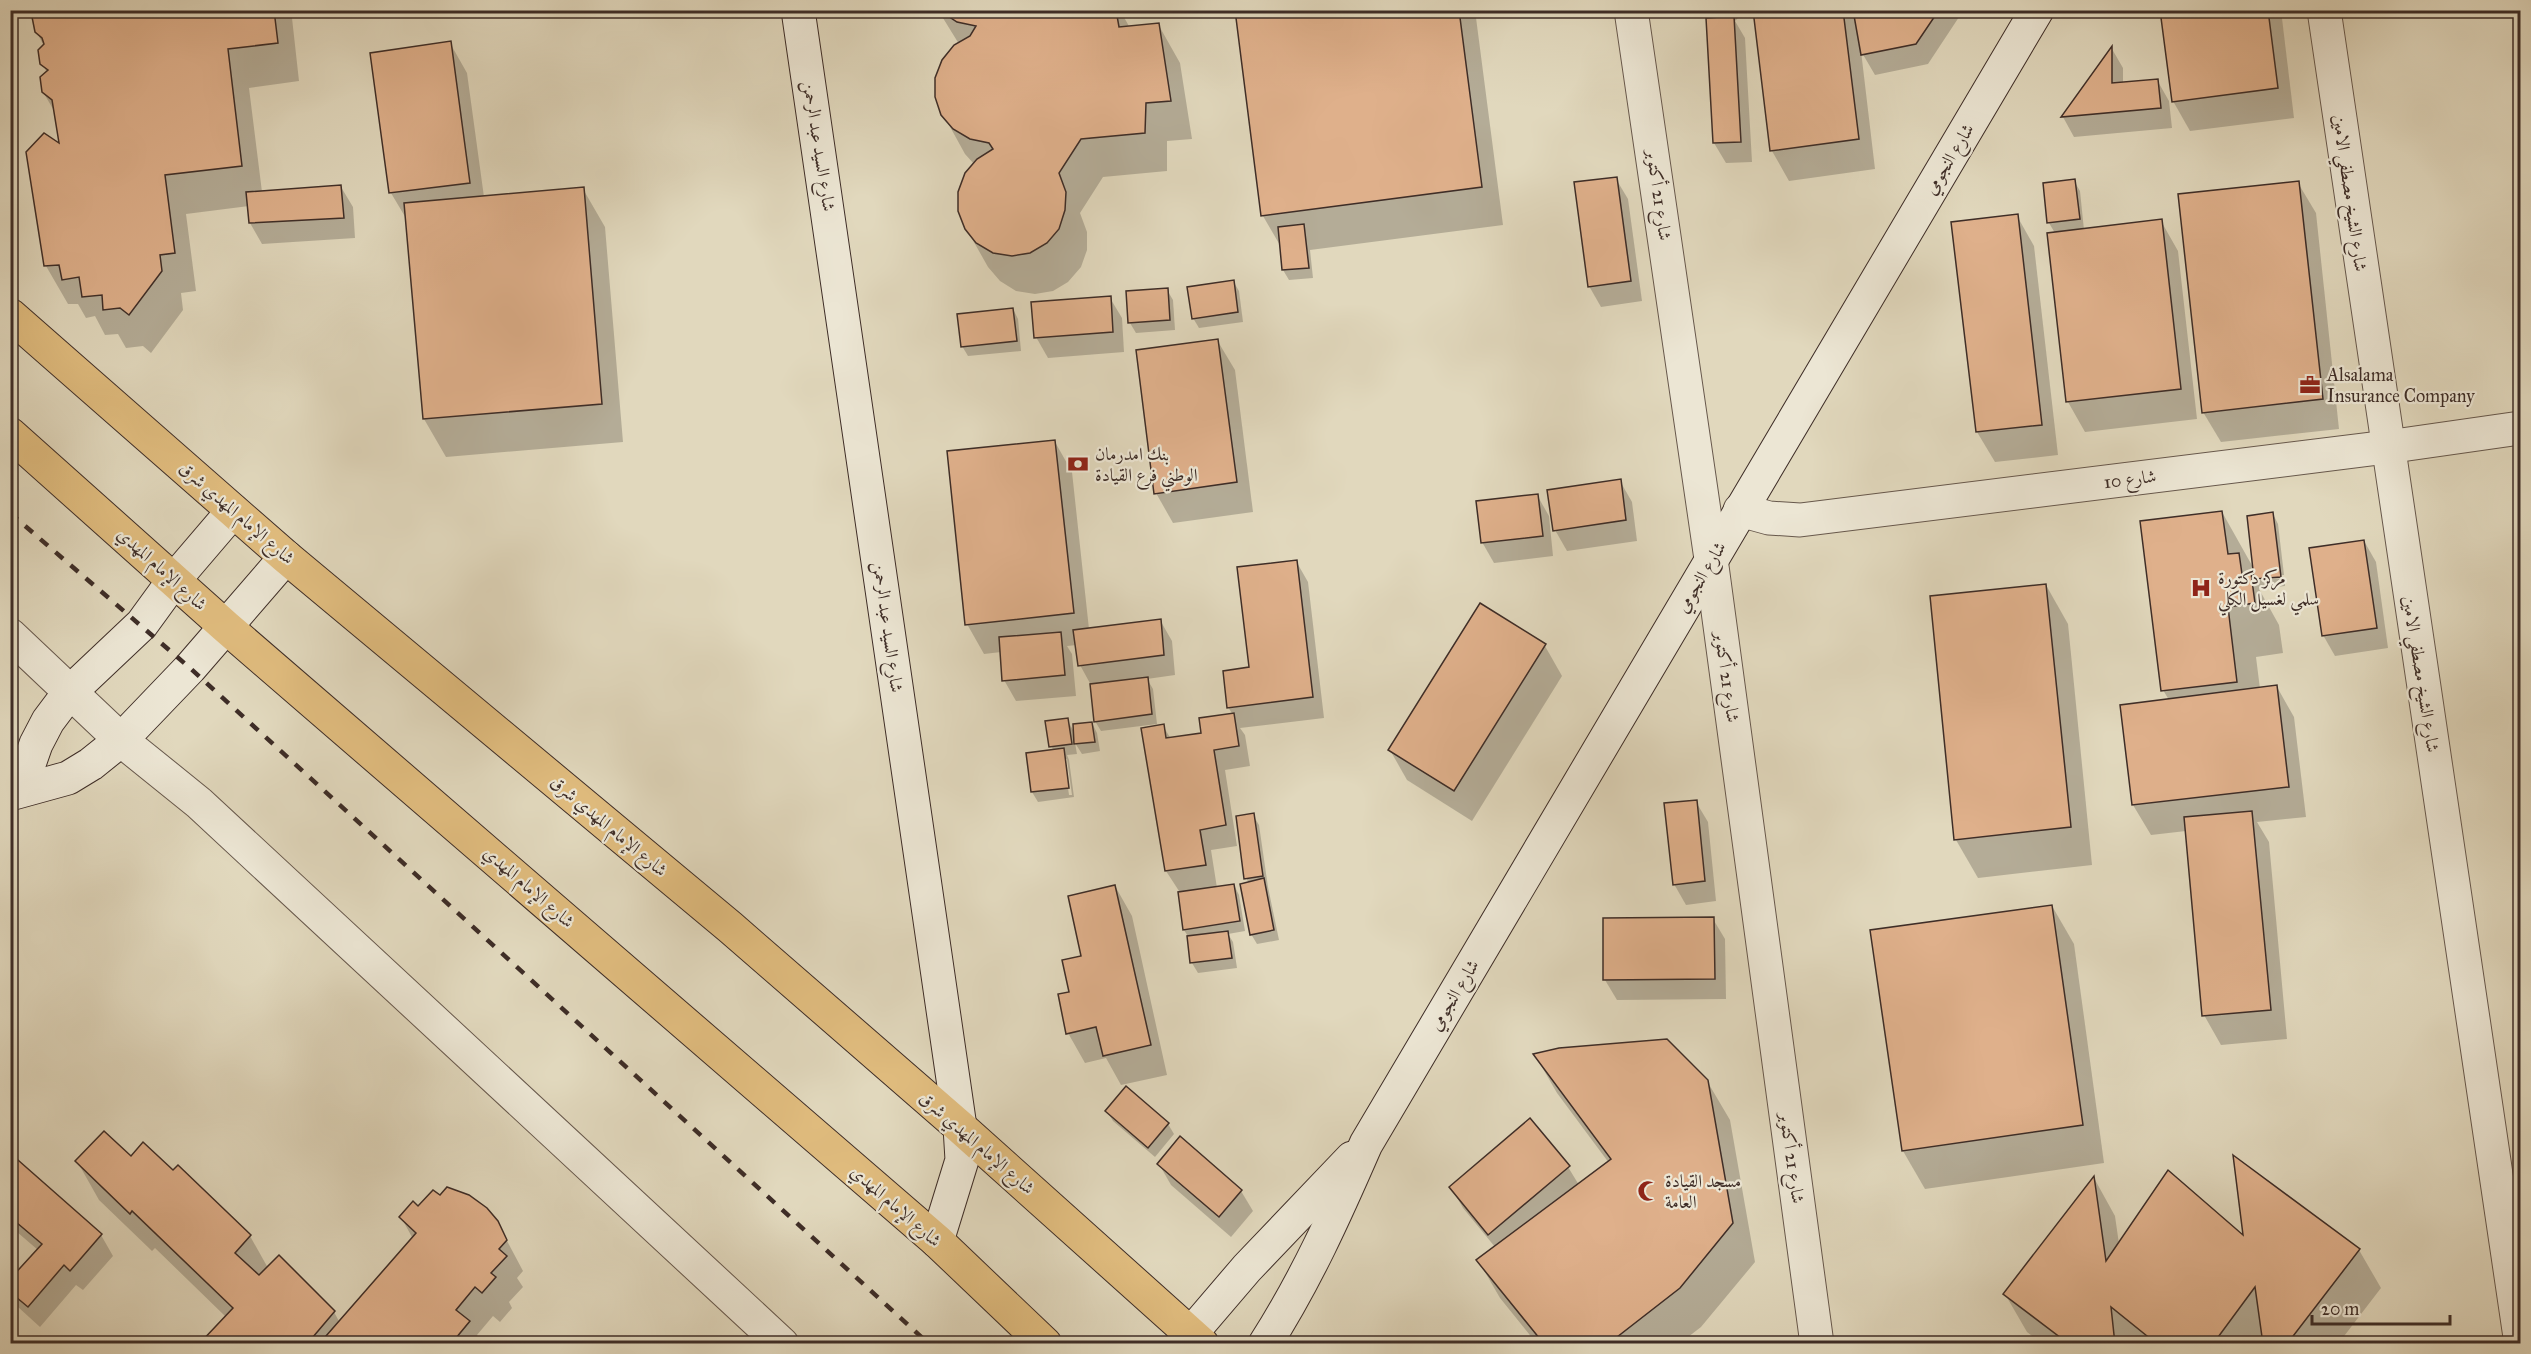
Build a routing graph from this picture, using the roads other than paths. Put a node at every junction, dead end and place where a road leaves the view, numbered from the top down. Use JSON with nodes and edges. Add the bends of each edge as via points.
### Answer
{"nodes":[{"id":1,"x":798,"y":10,"type":"edge"},
{"id":2,"x":1631,"y":10,"type":"edge"},
{"id":3,"x":2037,"y":10,"type":"edge"},
{"id":4,"x":2324,"y":10,"type":"edge"},
{"id":5,"x":10,"y":315,"type":"edge"},
{"id":6,"x":2520,"y":428,"type":"edge"},
{"id":7,"x":10,"y":434,"type":"edge"},
{"id":8,"x":2387,"y":447,"type":"junction"},
{"id":9,"x":1740,"y":510,"type":"junction"},
{"id":10,"x":233,"y":511,"type":"junction"},
{"id":11,"x":286,"y":557,"type":"junction"},
{"id":12,"x":1711,"y":559,"type":"junction"},
{"id":13,"x":174,"y":580,"type":"junction"},
{"id":14,"x":226,"y":627,"type":"junction"},
{"id":15,"x":10,"y":635,"type":"edge"},
{"id":16,"x":69,"y":693,"type":"junction"},
{"id":17,"x":121,"y":740,"type":"junction"},
{"id":18,"x":15,"y":792,"type":"edge"},
{"id":19,"x":960,"y":1127,"type":"junction"},
{"id":20,"x":1366,"y":1144,"type":"junction"},
{"id":21,"x":937,"y":1241,"type":"junction"},
{"id":22,"x":2520,"y":1337,"type":"edge"},
{"id":23,"x":1191,"y":1340,"type":"edge"},
{"id":24,"x":782,"y":1344,"type":"edge"},
{"id":25,"x":1045,"y":1344,"type":"edge"},
{"id":26,"x":1266,"y":1344,"type":"edge"},
{"id":27,"x":1817,"y":1344,"type":"edge"}],
"edges":[{"from":1,"to":19,"type":"street","name":"شارع السيد عبد الرحمن"},
{"from":2,"to":12,"type":"street","name":"شارع 21 أكتوبر"},
{"from":3,"to":9,"type":"street","name":"شارع النجومي"},
{"from":4,"to":8,"type":"street","name":"شارع الشيخ مصطفي الامين"},
{"from":5,"to":10,"type":"main road","name":"شارع الإمام المهدي شرق"},
{"from":6,"to":8,"type":"street","name":"شارع 10"},
{"from":7,"to":13,"type":"main road","name":"شارع الإمام المهدي"},
{"from":8,"to":9,"type":"street","name":"شارع 10","via":[[1800,520],[1769,518]]},
{"from":8,"to":22,"type":"street","name":"شارع الشيخ مصطفي الامين"},
{"from":9,"to":12,"type":"street","name":"شارع النجومي"},
{"from":10,"to":11,"type":"main road","name":"شارع الإمام المهدي شرق"},
{"from":10,"to":13,"type":"street"},
{"from":11,"to":14,"type":"street"},
{"from":11,"to":19,"type":"main road","name":"شارع الإمام المهدي شرق","via":[[730,927]]},
{"from":12,"to":20,"type":"street","name":"شارع النجومي"},
{"from":12,"to":27,"type":"street","name":"شارع 21 أكتوبر"},
{"from":13,"to":14,"type":"main road","name":"شارع الإمام المهدي"},
{"from":13,"to":16,"type":"street","via":[[142,624]]},
{"from":14,"to":17,"type":"street"},
{"from":14,"to":21,"type":"main road","name":"شارع الإمام المهدي"},
{"from":15,"to":16,"type":"street"},
{"from":16,"to":17,"type":"street"},
{"from":16,"to":18,"type":"street","via":[[48,721]]},
{"from":17,"to":18,"type":"street","via":[[68,778]]},
{"from":17,"to":24,"type":"street","via":[[199,804]]},
{"from":19,"to":21,"type":"street","name":"شارع السيد عبد الرحمن","via":[[962,1161]]},
{"from":19,"to":23,"type":"main road","name":"شارع الإمام المهدي شرق"},
{"from":20,"to":23,"type":"street","name":"شارع النجومي","via":[[1298,1213]]},
{"from":20,"to":26,"type":"street","name":"شارع النجومي","via":[[1325,1237]]},
{"from":21,"to":25,"type":"main road","name":"شارع الإمام المهدي"}]}
